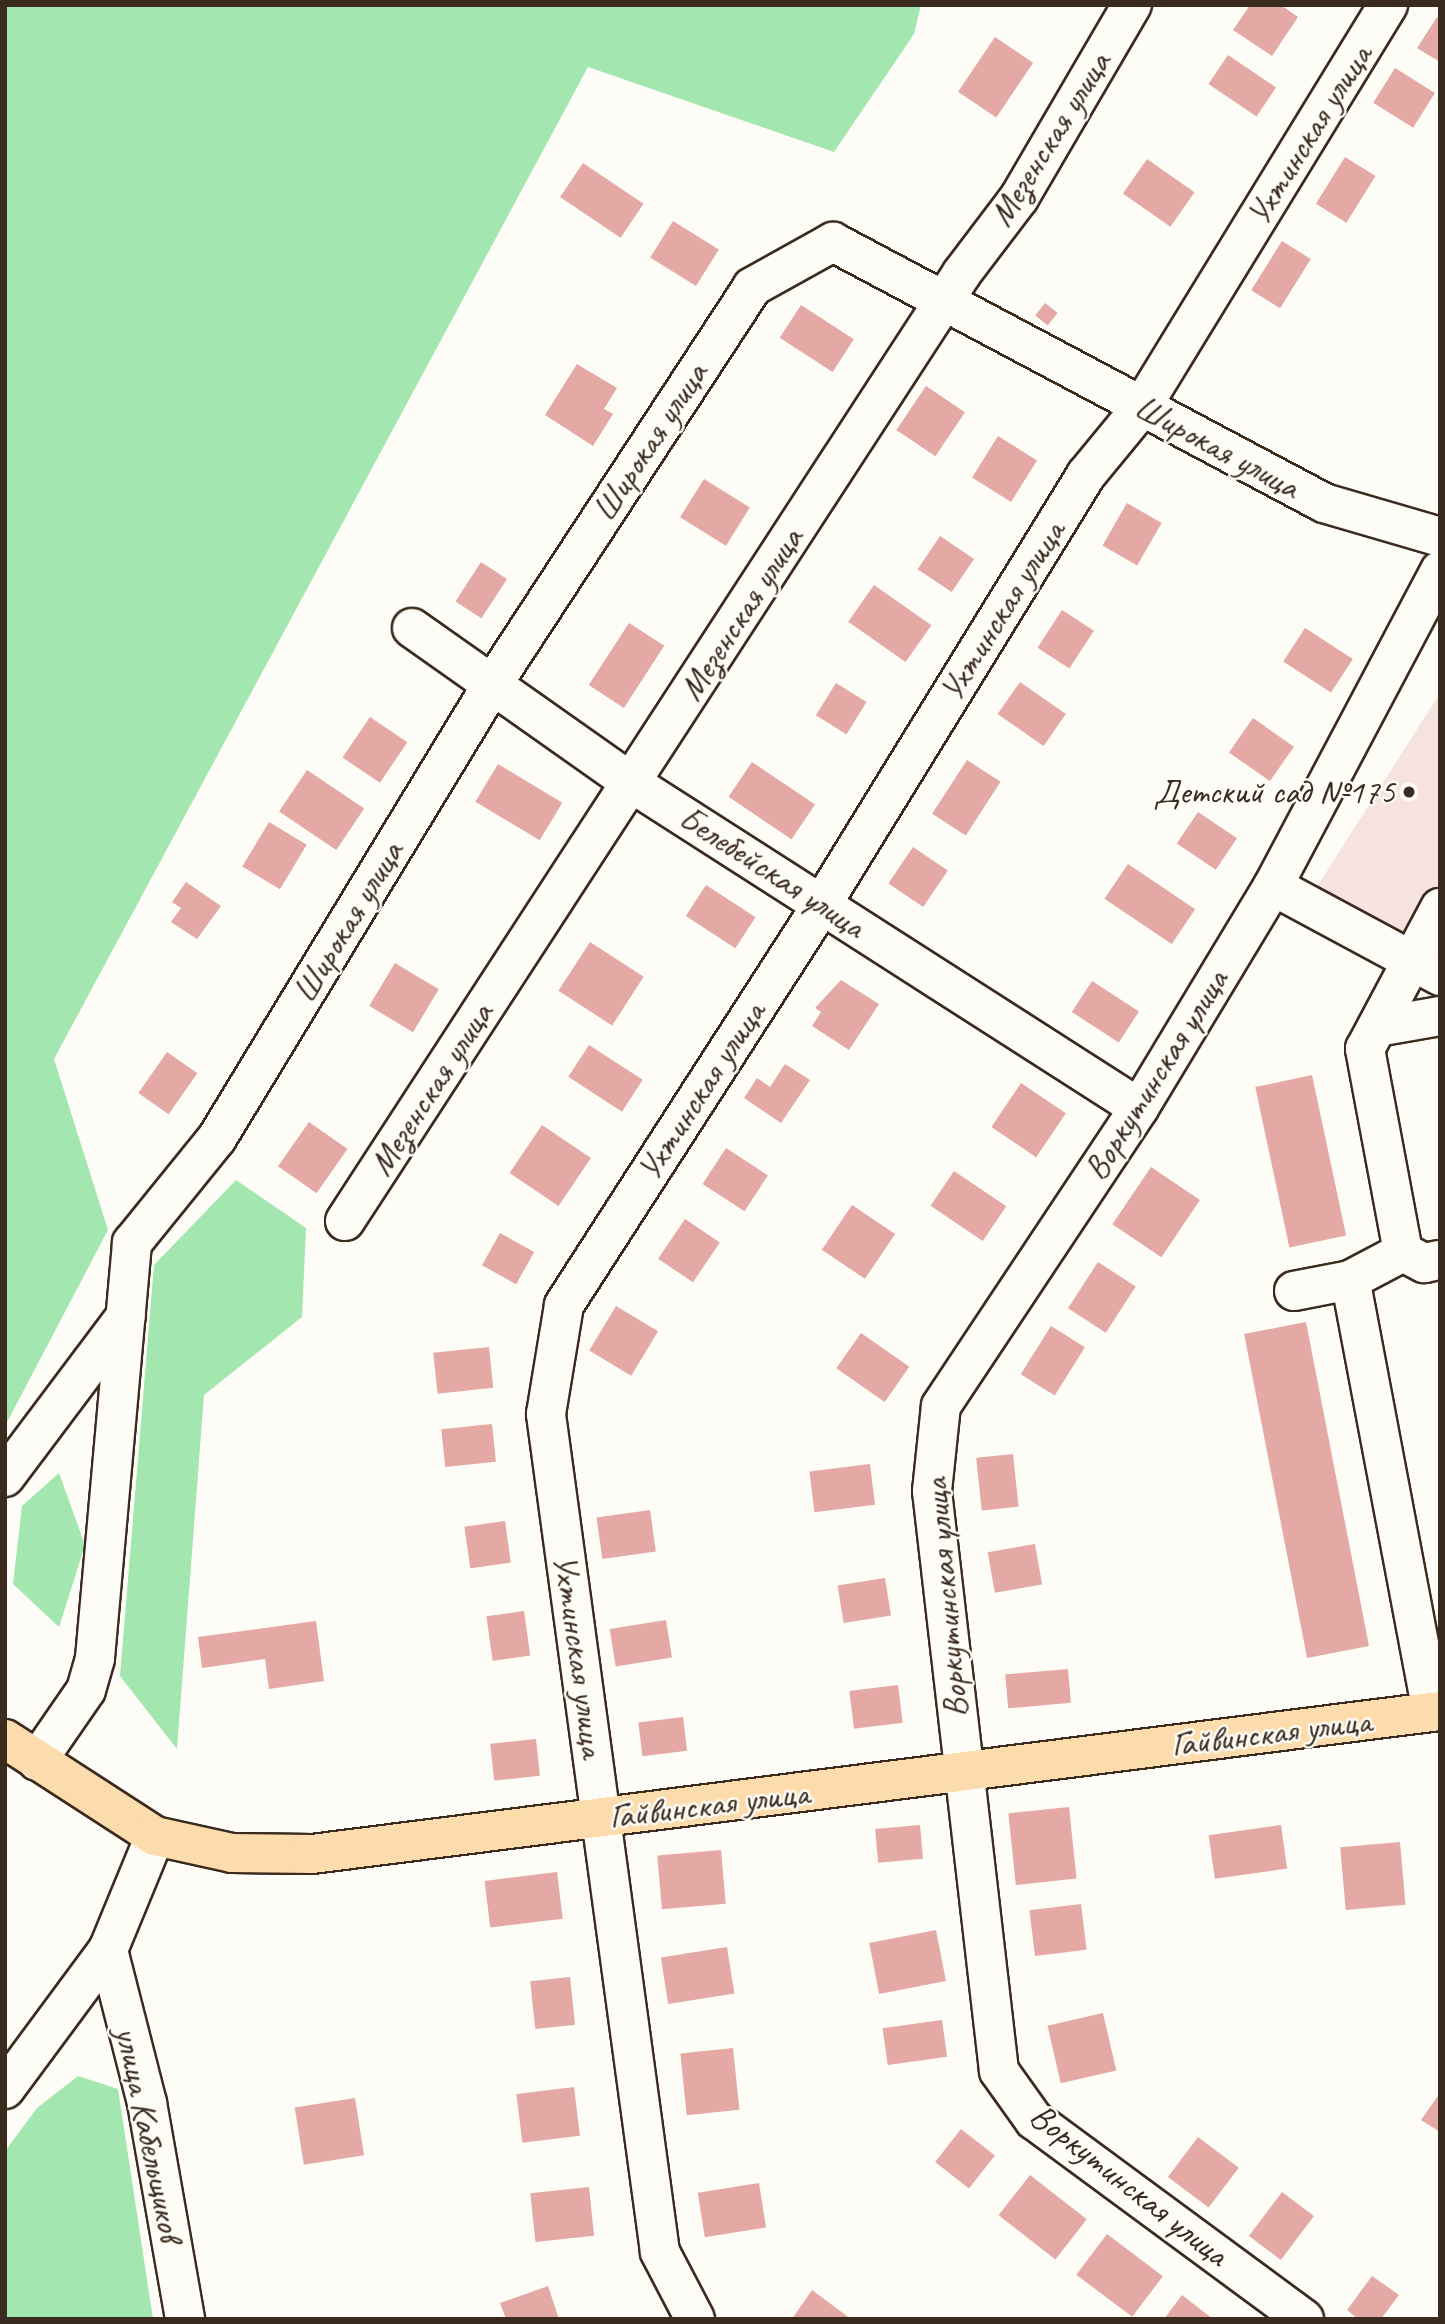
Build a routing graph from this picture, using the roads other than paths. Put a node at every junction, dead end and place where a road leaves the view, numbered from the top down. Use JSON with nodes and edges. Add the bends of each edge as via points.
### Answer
{"nodes":[{"id":1,"x":1132,"y":5,"type":"edge"},
{"id":2,"x":1388,"y":5,"type":"edge"},
{"id":3,"x":947,"y":299,"type":"junction"},
{"id":4,"x":1141,"y":408,"type":"junction"},
{"id":5,"x":1440,"y":537,"type":"edge"},
{"id":6,"x":1440,"y":571,"type":"edge"},
{"id":7,"x":412,"y":628,"type":"dead end"},
{"id":8,"x":492,"y":685,"type":"junction"},
{"id":9,"x":630,"y":782,"type":"junction"},
{"id":10,"x":1273,"y":886,"type":"junction"},
{"id":11,"x":822,"y":904,"type":"junction"},
{"id":12,"x":1440,"y":908,"type":"edge"},
{"id":13,"x":1426,"y":969,"type":"edge"},
{"id":14,"x":1440,"y":1016,"type":"edge"},
{"id":15,"x":1377,"y":1027,"type":"junction"},
{"id":16,"x":1139,"y":1108,"type":"junction"},
{"id":17,"x":345,"y":1221,"type":"dead end"},
{"id":18,"x":1403,"y":1252,"type":"junction"},
{"id":19,"x":1440,"y":1260,"type":"edge"},
{"id":20,"x":1350,"y":1280,"type":"junction"},
{"id":21,"x":1294,"y":1291,"type":"dead end"},
{"id":22,"x":126,"y":1317,"type":"junction"},
{"id":23,"x":5,"y":1477,"type":"edge"},
{"id":24,"x":1436,"y":1712,"type":"edge"},
{"id":25,"x":5,"y":1739,"type":"edge"},
{"id":26,"x":37,"y":1761,"type":"junction"},
{"id":27,"x":963,"y":1773,"type":"junction"},
{"id":28,"x":600,"y":1819,"type":"junction"},
{"id":29,"x":155,"y":1836,"type":"junction"},
{"id":30,"x":108,"y":1950,"type":"junction"},
{"id":31,"x":5,"y":2089,"type":"edge"},
{"id":32,"x":185,"y":2319,"type":"edge"},
{"id":33,"x":695,"y":2319,"type":"edge"},
{"id":34,"x":1304,"y":2319,"type":"edge"}],
"edges":[{"from":1,"to":3,"type":"street","name":"Мезенская улица","via":[[1019,198]]},
{"from":2,"to":4,"type":"street","name":"Ухтинская улица"},
{"from":3,"to":4,"type":"street","name":"Широкая улица"},
{"from":3,"to":8,"type":"street","name":"Широкая улица","via":[[833,242],[751,287]]},
{"from":3,"to":9,"type":"street","name":"Мезенская улица"},
{"from":4,"to":5,"type":"street","name":"Широкая улица","via":[[1324,503]]},
{"from":4,"to":11,"type":"street","name":"Ухтинская улица","via":[[1086,474]]},
{"from":6,"to":10,"type":"street","name":"Воркутинская улица"},
{"from":7,"to":8,"type":"street","name":"Белебейская улица"},
{"from":8,"to":9,"type":"street","name":"Белебейская улица"},
{"from":8,"to":22,"type":"street","name":"Широкая улица","via":[[217,1138],[132,1243]]},
{"from":9,"to":11,"type":"street","name":"Белебейская улица"},
{"from":9,"to":17,"type":"street","name":"Мезенская улица"},
{"from":10,"to":13,"type":"street"},
{"from":10,"to":16,"type":"street","name":"Воркутинская улица"},
{"from":11,"to":16,"type":"street","name":"Белебейская улица"},
{"from":11,"to":28,"type":"street","name":"Ухтинская улица","via":[[564,1305],[546,1414]]},
{"from":12,"to":13,"type":"street"},
{"from":13,"to":15,"type":"street"},
{"from":14,"to":15,"type":"street"},
{"from":15,"to":18,"type":"street","via":[[1365,1049]]},
{"from":16,"to":27,"type":"street","name":"Воркутинская улица","via":[[941,1406],[932,1491]]},
{"from":18,"to":19,"type":"street","via":[[1424,1263]]},
{"from":18,"to":20,"type":"street"},
{"from":20,"to":21,"type":"street"},
{"from":20,"to":24,"type":"street"},
{"from":22,"to":23,"type":"street"},
{"from":22,"to":26,"type":"street","via":[[95,1658],[86,1690]]},
{"from":24,"to":27,"type":"main road","name":"Гайвинская улица"},
{"from":25,"to":26,"type":"main road","name":"Гайвинская улица"},
{"from":26,"to":29,"type":"main road","name":"Гайвинская улица"},
{"from":27,"to":28,"type":"main road","name":"Гайвинская улица"},
{"from":27,"to":34,"type":"street","name":"Воркутинская улица","via":[[999,2071],[1034,2120]]},
{"from":28,"to":29,"type":"main road","name":"Гайвинская улица","via":[[312,1854],[232,1853]]},
{"from":28,"to":33,"type":"street","name":"Ухтинская улица","via":[[660,2252]]},
{"from":29,"to":30,"type":"street"},
{"from":30,"to":31,"type":"street"},
{"from":30,"to":32,"type":"street","name":"улица Кабельщиков","via":[[147,2103]]}]}
